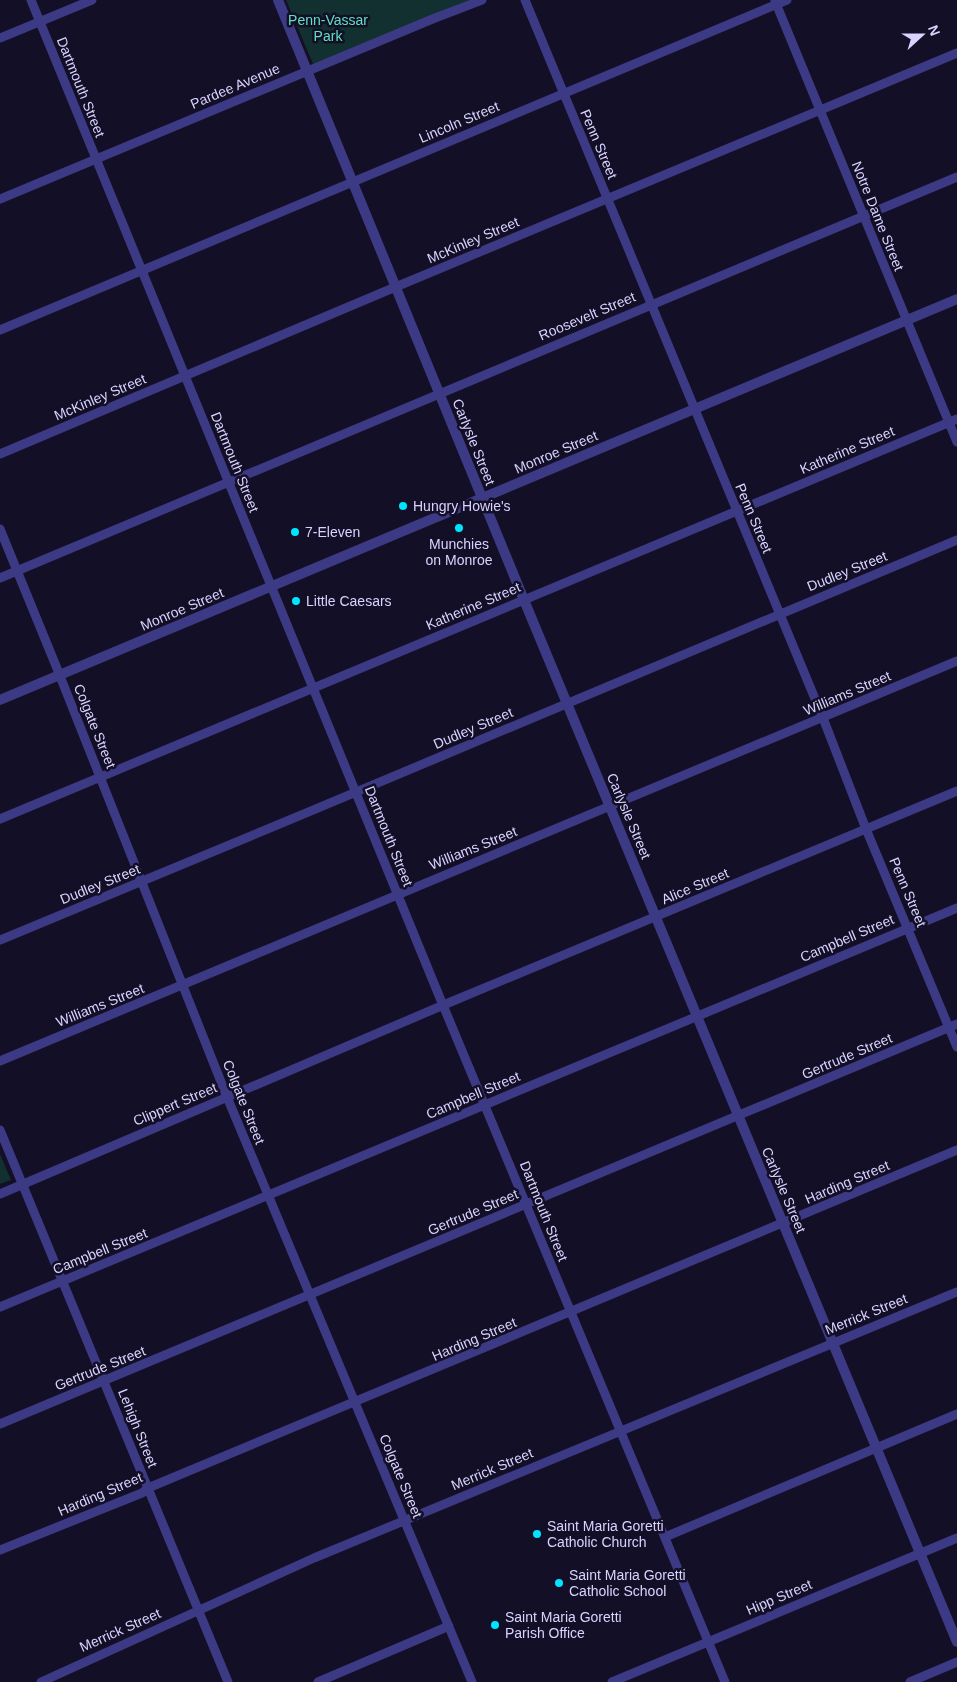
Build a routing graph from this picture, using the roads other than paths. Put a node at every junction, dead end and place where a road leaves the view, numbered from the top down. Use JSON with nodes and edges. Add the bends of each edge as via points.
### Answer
{"nodes":[{"id":1,"x":31,"y":0,"type":"edge"},
{"id":2,"x":92,"y":0,"type":"edge"},
{"id":3,"x":278,"y":0,"type":"edge"},
{"id":4,"x":482,"y":0,"type":"edge"},
{"id":5,"x":525,"y":0,"type":"edge"},
{"id":6,"x":787,"y":0,"type":"edge"},
{"id":7,"x":776,"y":2,"type":"edge"},
{"id":8,"x":40,"y":22,"type":"junction"},
{"id":9,"x":0,"y":38,"type":"edge"},
{"id":10,"x":957,"y":53,"type":"edge"},
{"id":11,"x":306,"y":71,"type":"junction"},
{"id":12,"x":563,"y":93,"type":"junction"},
{"id":13,"x":820,"y":110,"type":"junction"},
{"id":14,"x":96,"y":158,"type":"junction"},
{"id":15,"x":957,"y":177,"type":"edge"},
{"id":16,"x":352,"y":181,"type":"junction"},
{"id":17,"x":0,"y":199,"type":"edge"},
{"id":18,"x":607,"y":199,"type":"junction"},
{"id":19,"x":863,"y":216,"type":"junction"},
{"id":20,"x":141,"y":270,"type":"junction"},
{"id":21,"x":396,"y":287,"type":"junction"},
{"id":22,"x":957,"y":299,"type":"edge"},
{"id":23,"x":650,"y":304,"type":"junction"},
{"id":24,"x":906,"y":320,"type":"junction"},
{"id":25,"x":0,"y":330,"type":"edge"},
{"id":26,"x":186,"y":376,"type":"junction"},
{"id":27,"x":439,"y":394,"type":"junction"},
{"id":28,"x":694,"y":409,"type":"junction"},
{"id":29,"x":953,"y":420,"type":"edge"},
{"id":30,"x":957,"y":442,"type":"edge"},
{"id":31,"x":0,"y":454,"type":"edge"},
{"id":32,"x":228,"y":481,"type":"junction"},
{"id":33,"x":482,"y":497,"type":"junction"},
{"id":34,"x":736,"y":511,"type":"junction"},
{"id":35,"x":0,"y":529,"type":"edge"},
{"id":36,"x":957,"y":540,"type":"edge"},
{"id":37,"x":17,"y":570,"type":"junction"},
{"id":38,"x":0,"y":578,"type":"edge"},
{"id":39,"x":270,"y":586,"type":"junction"},
{"id":40,"x":524,"y":600,"type":"junction"},
{"id":41,"x":779,"y":614,"type":"junction"},
{"id":42,"x":957,"y":662,"type":"edge"},
{"id":43,"x":60,"y":676,"type":"junction"},
{"id":44,"x":313,"y":688,"type":"junction"},
{"id":45,"x":0,"y":700,"type":"edge"},
{"id":46,"x":567,"y":702,"type":"junction"},
{"id":47,"x":823,"y":718,"type":"junction"},
{"id":48,"x":100,"y":778,"type":"junction"},
{"id":49,"x":957,"y":791,"type":"edge"},
{"id":50,"x":356,"y":793,"type":"junction"},
{"id":51,"x":610,"y":806,"type":"junction"},
{"id":52,"x":0,"y":820,"type":"edge"},
{"id":53,"x":866,"y":829,"type":"junction"},
{"id":54,"x":142,"y":882,"type":"junction"},
{"id":55,"x":398,"y":894,"type":"junction"},
{"id":56,"x":957,"y":908,"type":"edge"},
{"id":57,"x":656,"y":918,"type":"junction"},
{"id":58,"x":908,"y":928,"type":"junction"},
{"id":59,"x":0,"y":940,"type":"edge"},
{"id":60,"x":182,"y":986,"type":"junction"},
{"id":61,"x":444,"y":1006,"type":"junction"},
{"id":62,"x":697,"y":1016,"type":"junction"},
{"id":63,"x":953,"y":1026,"type":"edge"},
{"id":64,"x":957,"y":1047,"type":"edge"},
{"id":65,"x":0,"y":1060,"type":"edge"},
{"id":66,"x":227,"y":1097,"type":"junction"},
{"id":67,"x":485,"y":1105,"type":"junction"},
{"id":68,"x":738,"y":1116,"type":"junction"},
{"id":69,"x":0,"y":1130,"type":"edge"},
{"id":70,"x":957,"y":1150,"type":"edge"},
{"id":71,"x":23,"y":1184,"type":"junction"},
{"id":72,"x":0,"y":1194,"type":"edge"},
{"id":73,"x":268,"y":1196,"type":"junction"},
{"id":74,"x":526,"y":1204,"type":"junction"},
{"id":75,"x":783,"y":1223,"type":"junction"},
{"id":76,"x":63,"y":1281,"type":"junction"},
{"id":77,"x":957,"y":1292,"type":"edge"},
{"id":78,"x":310,"y":1295,"type":"junction"},
{"id":79,"x":0,"y":1307,"type":"edge"},
{"id":80,"x":571,"y":1313,"type":"junction"},
{"id":81,"x":832,"y":1343,"type":"junction"},
{"id":82,"x":104,"y":1381,"type":"junction"},
{"id":83,"x":355,"y":1403,"type":"junction"},
{"id":84,"x":957,"y":1414,"type":"edge"},
{"id":85,"x":0,"y":1424,"type":"edge"},
{"id":86,"x":620,"y":1431,"type":"junction"},
{"id":87,"x":875,"y":1447,"type":"junction"},
{"id":88,"x":148,"y":1488,"type":"junction"},
{"id":89,"x":405,"y":1520,"type":"junction"},
{"id":90,"x":665,"y":1536,"type":"junction"},
{"id":91,"x":957,"y":1538,"type":"edge"},
{"id":92,"x":0,"y":1550,"type":"edge"},
{"id":93,"x":920,"y":1553,"type":"junction"},
{"id":94,"x":198,"y":1610,"type":"junction"},
{"id":95,"x":449,"y":1626,"type":"junction"},
{"id":96,"x":708,"y":1642,"type":"junction"},
{"id":97,"x":957,"y":1642,"type":"edge"},
{"id":98,"x":957,"y":1662,"type":"edge"},
{"id":99,"x":41,"y":1682,"type":"edge"},
{"id":100,"x":228,"y":1682,"type":"edge"},
{"id":101,"x":318,"y":1682,"type":"edge"},
{"id":102,"x":472,"y":1682,"type":"edge"},
{"id":103,"x":612,"y":1682,"type":"edge"},
{"id":104,"x":725,"y":1682,"type":"edge"},
{"id":105,"x":910,"y":1682,"type":"edge"}],
"edges":[{"from":1,"to":8,"type":"street","name":"Dartmouth Street"},
{"from":2,"to":8,"type":"street"},
{"from":3,"to":11,"type":"street","name":"Carlysle Street"},
{"from":4,"to":11,"type":"street","name":"Pardee Avenue"},
{"from":5,"to":12,"type":"street","name":"Penn Street"},
{"from":6,"to":7,"type":"street","name":"Lincoln Street"},
{"from":7,"to":12,"type":"street","name":"Lincoln Street"},
{"from":7,"to":13,"type":"street","name":"Notre Dame Street"},
{"from":8,"to":9,"type":"street"},
{"from":8,"to":14,"type":"street","name":"Dartmouth Street"},
{"from":10,"to":13,"type":"street","name":"McKinley Street"},
{"from":11,"to":14,"type":"street","name":"Pardee Avenue"},
{"from":11,"to":16,"type":"street","name":"Carlysle Street"},
{"from":12,"to":16,"type":"street","name":"Lincoln Street"},
{"from":12,"to":18,"type":"street","name":"Penn Street"},
{"from":13,"to":18,"type":"street","name":"McKinley Street"},
{"from":13,"to":19,"type":"street","name":"Notre Dame Street"},
{"from":14,"to":17,"type":"street","name":"Pardee Avenue"},
{"from":14,"to":20,"type":"street","name":"Dartmouth Street"},
{"from":15,"to":19,"type":"street","name":"Roosevelt Street"},
{"from":16,"to":20,"type":"street","name":"Lincoln Street"},
{"from":16,"to":21,"type":"street","name":"Carlysle Street"},
{"from":18,"to":21,"type":"street","name":"McKinley Street"},
{"from":18,"to":23,"type":"street","name":"Penn Street"},
{"from":19,"to":23,"type":"street","name":"Roosevelt Street"},
{"from":19,"to":24,"type":"street","name":"Notre Dame Street"},
{"from":20,"to":25,"type":"street","name":"Lincoln Street"},
{"from":20,"to":26,"type":"street","name":"Dartmouth Street"},
{"from":21,"to":26,"type":"street","name":"McKinley Street"},
{"from":21,"to":27,"type":"street","name":"Carlysle Street"},
{"from":22,"to":24,"type":"street","name":"Monroe Street"},
{"from":23,"to":27,"type":"street","name":"Roosevelt Street"},
{"from":23,"to":28,"type":"street","name":"Penn Street"},
{"from":24,"to":28,"type":"street","name":"Monroe Street"},
{"from":24,"to":29,"type":"street","name":"Notre Dame Street"},
{"from":26,"to":31,"type":"street","name":"McKinley Street"},
{"from":26,"to":32,"type":"street","name":"Dartmouth Street"},
{"from":27,"to":32,"type":"street","name":"Roosevelt Street"},
{"from":27,"to":33,"type":"street","name":"Carlysle Street"},
{"from":28,"to":33,"type":"street","name":"Monroe Street"},
{"from":28,"to":34,"type":"street","name":"Penn Street"},
{"from":29,"to":30,"type":"street","name":"Notre Dame Street"},
{"from":29,"to":34,"type":"street","name":"Katherine Street"},
{"from":32,"to":37,"type":"street","name":"Roosevelt Street"},
{"from":32,"to":39,"type":"street","name":"Dartmouth Street"},
{"from":33,"to":39,"type":"street","name":"Monroe Street"},
{"from":33,"to":40,"type":"street","name":"Carlysle Street"},
{"from":34,"to":40,"type":"street","name":"Katherine Street"},
{"from":34,"to":41,"type":"street","name":"Penn Street"},
{"from":35,"to":37,"type":"street","name":"Colgate Street"},
{"from":36,"to":41,"type":"street","name":"Dudley Street"},
{"from":37,"to":38,"type":"street","name":"Roosevelt Street"},
{"from":37,"to":43,"type":"street","name":"Colgate Street"},
{"from":39,"to":43,"type":"street","name":"Monroe Street"},
{"from":39,"to":44,"type":"street","name":"Dartmouth Street"},
{"from":40,"to":44,"type":"street","name":"Katherine Street"},
{"from":40,"to":46,"type":"street","name":"Carlysle Street"},
{"from":41,"to":46,"type":"street","name":"Dudley Street"},
{"from":41,"to":47,"type":"street","name":"Penn Street"},
{"from":42,"to":47,"type":"street","name":"Williams Street"},
{"from":43,"to":45,"type":"street","name":"Monroe Street"},
{"from":43,"to":48,"type":"street","name":"Colgate Street"},
{"from":44,"to":48,"type":"street","name":"Katherine Street"},
{"from":44,"to":50,"type":"street","name":"Dartmouth Street"},
{"from":46,"to":50,"type":"street","name":"Dudley Street"},
{"from":46,"to":51,"type":"street","name":"Carlysle Street"},
{"from":47,"to":51,"type":"street","name":"Williams Street"},
{"from":47,"to":53,"type":"street","name":"Penn Street"},
{"from":48,"to":52,"type":"street","name":"Katherine Street"},
{"from":48,"to":54,"type":"street","name":"Colgate Street"},
{"from":49,"to":53,"type":"street","name":"Alice Street"},
{"from":50,"to":54,"type":"street","name":"Dudley Street"},
{"from":50,"to":55,"type":"street","name":"Dartmouth Street"},
{"from":51,"to":55,"type":"street","name":"Williams Street"},
{"from":51,"to":57,"type":"street","name":"Carlysle Street"},
{"from":53,"to":57,"type":"street","name":"Alice Street"},
{"from":53,"to":58,"type":"street","name":"Penn Street"},
{"from":54,"to":59,"type":"street","name":"Dudley Street"},
{"from":54,"to":60,"type":"street","name":"Colgate Street"},
{"from":55,"to":60,"type":"street","name":"Williams Street"},
{"from":55,"to":61,"type":"street","name":"Dartmouth Street"},
{"from":56,"to":58,"type":"street","name":"Campbell Street"},
{"from":57,"to":61,"type":"street","name":"Alice Street"},
{"from":57,"to":62,"type":"street","name":"Carlysle Street"},
{"from":58,"to":62,"type":"street","name":"Campbell Street"},
{"from":58,"to":63,"type":"street","name":"Penn Street"},
{"from":60,"to":65,"type":"street","name":"Williams Street"},
{"from":60,"to":66,"type":"street","name":"Colgate Street"},
{"from":61,"to":66,"type":"street","name":"Clippert Street"},
{"from":61,"to":67,"type":"street","name":"Dartmouth Street"},
{"from":62,"to":67,"type":"street","name":"Campbell Street"},
{"from":62,"to":68,"type":"street","name":"Carlysle Street"},
{"from":63,"to":64,"type":"street","name":"Penn Street"},
{"from":63,"to":68,"type":"street","name":"Gertrude Street"},
{"from":66,"to":71,"type":"street","name":"Clippert Street"},
{"from":66,"to":73,"type":"street","name":"Colgate Street"},
{"from":67,"to":73,"type":"street","name":"Campbell Street"},
{"from":67,"to":74,"type":"street","name":"Dartmouth Street"},
{"from":68,"to":74,"type":"street","name":"Gertrude Street"},
{"from":68,"to":75,"type":"street","name":"Carlysle Street"},
{"from":69,"to":71,"type":"street","name":"Lehigh Street"},
{"from":70,"to":75,"type":"street","name":"Harding Street"},
{"from":71,"to":72,"type":"street","name":"Clippert Street"},
{"from":71,"to":76,"type":"street","name":"Lehigh Street"},
{"from":73,"to":76,"type":"street","name":"Campbell Street"},
{"from":73,"to":78,"type":"street","name":"Colgate Street"},
{"from":74,"to":78,"type":"street","name":"Gertrude Street"},
{"from":74,"to":80,"type":"street","name":"Dartmouth Street"},
{"from":75,"to":80,"type":"street","name":"Harding Street"},
{"from":75,"to":81,"type":"street","name":"Carlysle Street"},
{"from":76,"to":79,"type":"street","name":"Campbell Street"},
{"from":76,"to":82,"type":"street","name":"Lehigh Street"},
{"from":77,"to":81,"type":"street","name":"Merrick Street"},
{"from":78,"to":82,"type":"street","name":"Gertrude Street"},
{"from":78,"to":83,"type":"street","name":"Colgate Street"},
{"from":80,"to":83,"type":"street","name":"Harding Street"},
{"from":80,"to":86,"type":"street","name":"Dartmouth Street"},
{"from":81,"to":86,"type":"street","name":"Merrick Street"},
{"from":81,"to":87,"type":"street","name":"Carlysle Street"},
{"from":82,"to":85,"type":"street","name":"Gertrude Street"},
{"from":82,"to":88,"type":"street","name":"Lehigh Street"},
{"from":83,"to":88,"type":"street","name":"Harding Street"},
{"from":83,"to":89,"type":"street","name":"Colgate Street"},
{"from":84,"to":87,"type":"street"},
{"from":86,"to":89,"type":"street","name":"Merrick Street"},
{"from":86,"to":90,"type":"street","name":"Dartmouth Street"},
{"from":87,"to":90,"type":"street"},
{"from":87,"to":93,"type":"street","name":"Carlysle Street"},
{"from":88,"to":92,"type":"street","name":"Harding Street"},
{"from":88,"to":94,"type":"street","name":"Lehigh Street"},
{"from":89,"to":94,"type":"street","name":"Merrick Street"},
{"from":89,"to":95,"type":"street","name":"Colgate Street"},
{"from":90,"to":96,"type":"street","name":"Dartmouth Street"},
{"from":91,"to":93,"type":"street","name":"Hipp Street"},
{"from":93,"to":96,"type":"street","name":"Hipp Street"},
{"from":93,"to":97,"type":"street","name":"Carlysle Street"},
{"from":94,"to":99,"type":"street","name":"Merrick Street"},
{"from":94,"to":100,"type":"street","name":"Lehigh Street"},
{"from":95,"to":101,"type":"street"},
{"from":95,"to":102,"type":"street","name":"Colgate Street"},
{"from":96,"to":103,"type":"street","name":"Hipp Street"},
{"from":96,"to":104,"type":"street","name":"Dartmouth Street"},
{"from":98,"to":105,"type":"street"}]}
